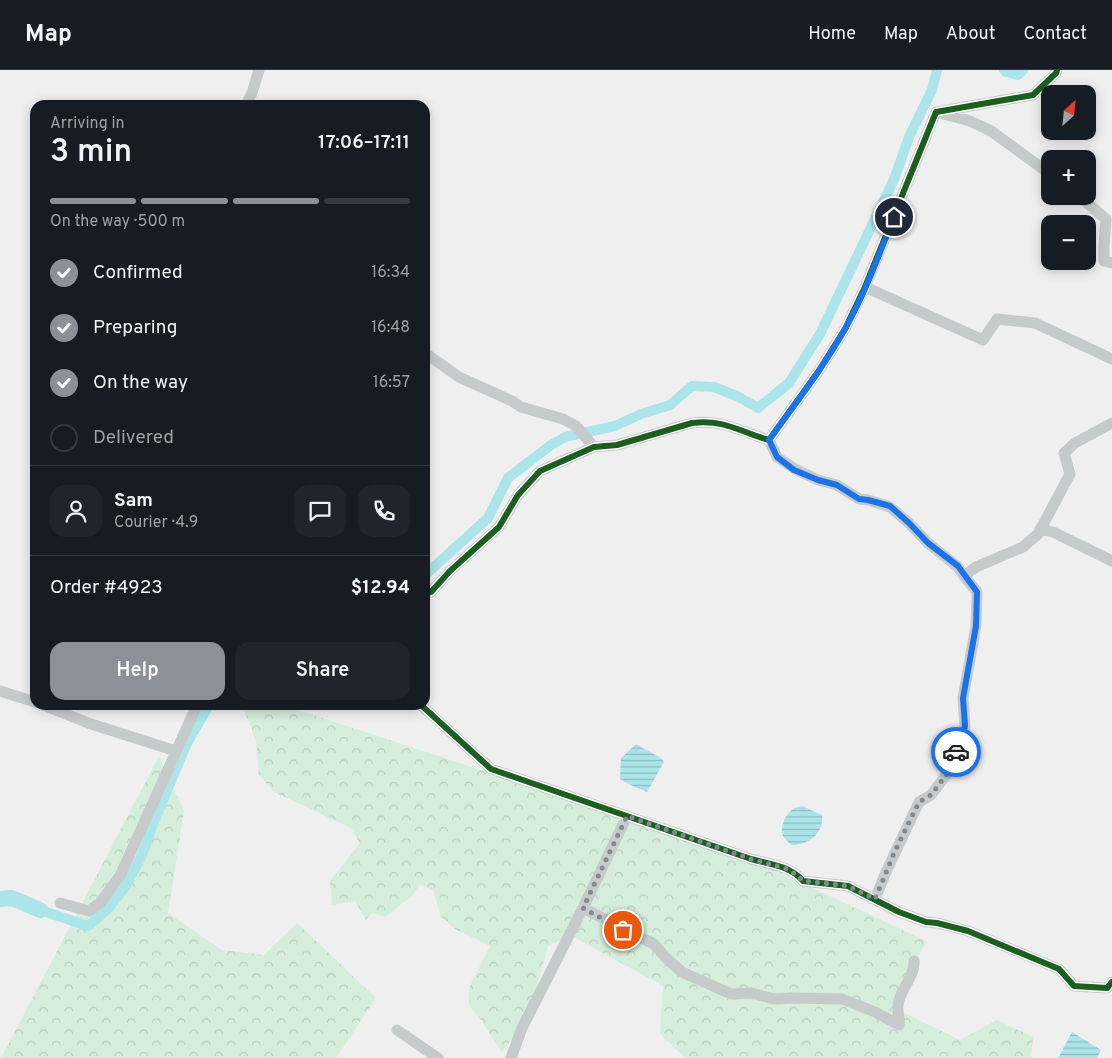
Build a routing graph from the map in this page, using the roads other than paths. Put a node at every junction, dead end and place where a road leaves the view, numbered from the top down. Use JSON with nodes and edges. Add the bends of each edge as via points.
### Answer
{"nodes":[{"id":1,"x":259,"y":70,"type":"edge"},
{"id":2,"x":1056,"y":70,"type":"edge"},
{"id":3,"x":248,"y":100,"type":"edge"},
{"id":4,"x":936,"y":112,"type":"junction"},
{"id":5,"x":1041,"y":167,"type":"edge"},
{"id":6,"x":1090,"y":205,"type":"edge"},
{"id":7,"x":1112,"y":264,"type":"edge"},
{"id":8,"x":865,"y":287,"type":"junction"},
{"id":9,"x":430,"y":357,"type":"edge"},
{"id":10,"x":1112,"y":359,"type":"edge"},
{"id":11,"x":1112,"y":424,"type":"edge"},
{"id":12,"x":769,"y":440,"type":"junction"},
{"id":13,"x":592,"y":445,"type":"junction"},
{"id":14,"x":1040,"y":529,"type":"junction"},
{"id":15,"x":1112,"y":561,"type":"edge"},
{"id":16,"x":964,"y":576,"type":"junction"},
{"id":17,"x":430,"y":593,"type":"edge"},
{"id":18,"x":0,"y":691,"type":"edge"},
{"id":19,"x":30,"y":700,"type":"edge"},
{"id":20,"x":56,"y":710,"type":"edge"},
{"id":21,"x":195,"y":710,"type":"edge"},
{"id":22,"x":426,"y":710,"type":"edge"},
{"id":23,"x":176,"y":751,"type":"junction"},
{"id":24,"x":627,"y":816,"type":"junction"},
{"id":25,"x":875,"y":899,"type":"junction"},
{"id":26,"x":60,"y":903,"type":"dead end"},
{"id":27,"x":583,"y":908,"type":"junction"},
{"id":28,"x":914,"y":960,"type":"dead end"},
{"id":29,"x":1112,"y":982,"type":"edge"},
{"id":30,"x":397,"y":1030,"type":"dead end"},
{"id":31,"x":438,"y":1058,"type":"edge"},
{"id":32,"x":511,"y":1058,"type":"edge"}],
"edges":[{"from":1,"to":3,"type":"street"},
{"from":2,"to":4,"type":"street","via":[[1033,95]]},
{"from":4,"to":5,"type":"street","via":[[970,121],[991,131]]},
{"from":4,"to":8,"type":"street"},
{"from":6,"to":7,"type":"street","via":[[1106,219],[1104,261]]},
{"from":8,"to":10,"type":"street","via":[[983,340],[997,319],[1035,323]]},
{"from":8,"to":12,"type":"street","via":[[845,329]]},
{"from":9,"to":13,"type":"street","via":[[459,377],[521,407],[576,426]]},
{"from":11,"to":14,"type":"street","via":[[1074,443],[1064,453],[1070,474]]},
{"from":12,"to":13,"type":"street","via":[[728,425],[702,422],[617,445]]},
{"from":12,"to":16,"type":"street","via":[[777,457],[794,470],[837,485],[859,499],[890,506],[928,543],[958,566]]},
{"from":13,"to":17,"type":"street","via":[[540,471],[518,495],[499,527]]},
{"from":14,"to":15,"type":"street","via":[[1053,532]]},
{"from":14,"to":16,"type":"street","via":[[1024,547],[976,567]]},
{"from":16,"to":25,"type":"street","via":[[977,592],[976,626],[963,698],[965,726],[947,774],[931,795],[919,802]]},
{"from":18,"to":19,"type":"street"},
{"from":20,"to":23,"type":"street"},
{"from":21,"to":23,"type":"street"},
{"from":22,"to":24,"type":"street","via":[[490,769]]},
{"from":23,"to":26,"type":"street","via":[[120,876],[100,903],[89,911]]},
{"from":24,"to":25,"type":"street","via":[[788,869],[803,881],[848,886]]},
{"from":24,"to":27,"type":"street"},
{"from":25,"to":29,"type":"street","via":[[926,922],[968,931],[1022,952],[1059,969],[1074,986],[1107,988]]},
{"from":27,"to":28,"type":"street","via":[[654,944],[682,972],[731,994],[751,993],[774,999],[842,999],[899,1025],[898,1006],[915,969]]},
{"from":27,"to":32,"type":"street","via":[[522,1028]]},
{"from":30,"to":31,"type":"street"}]}
